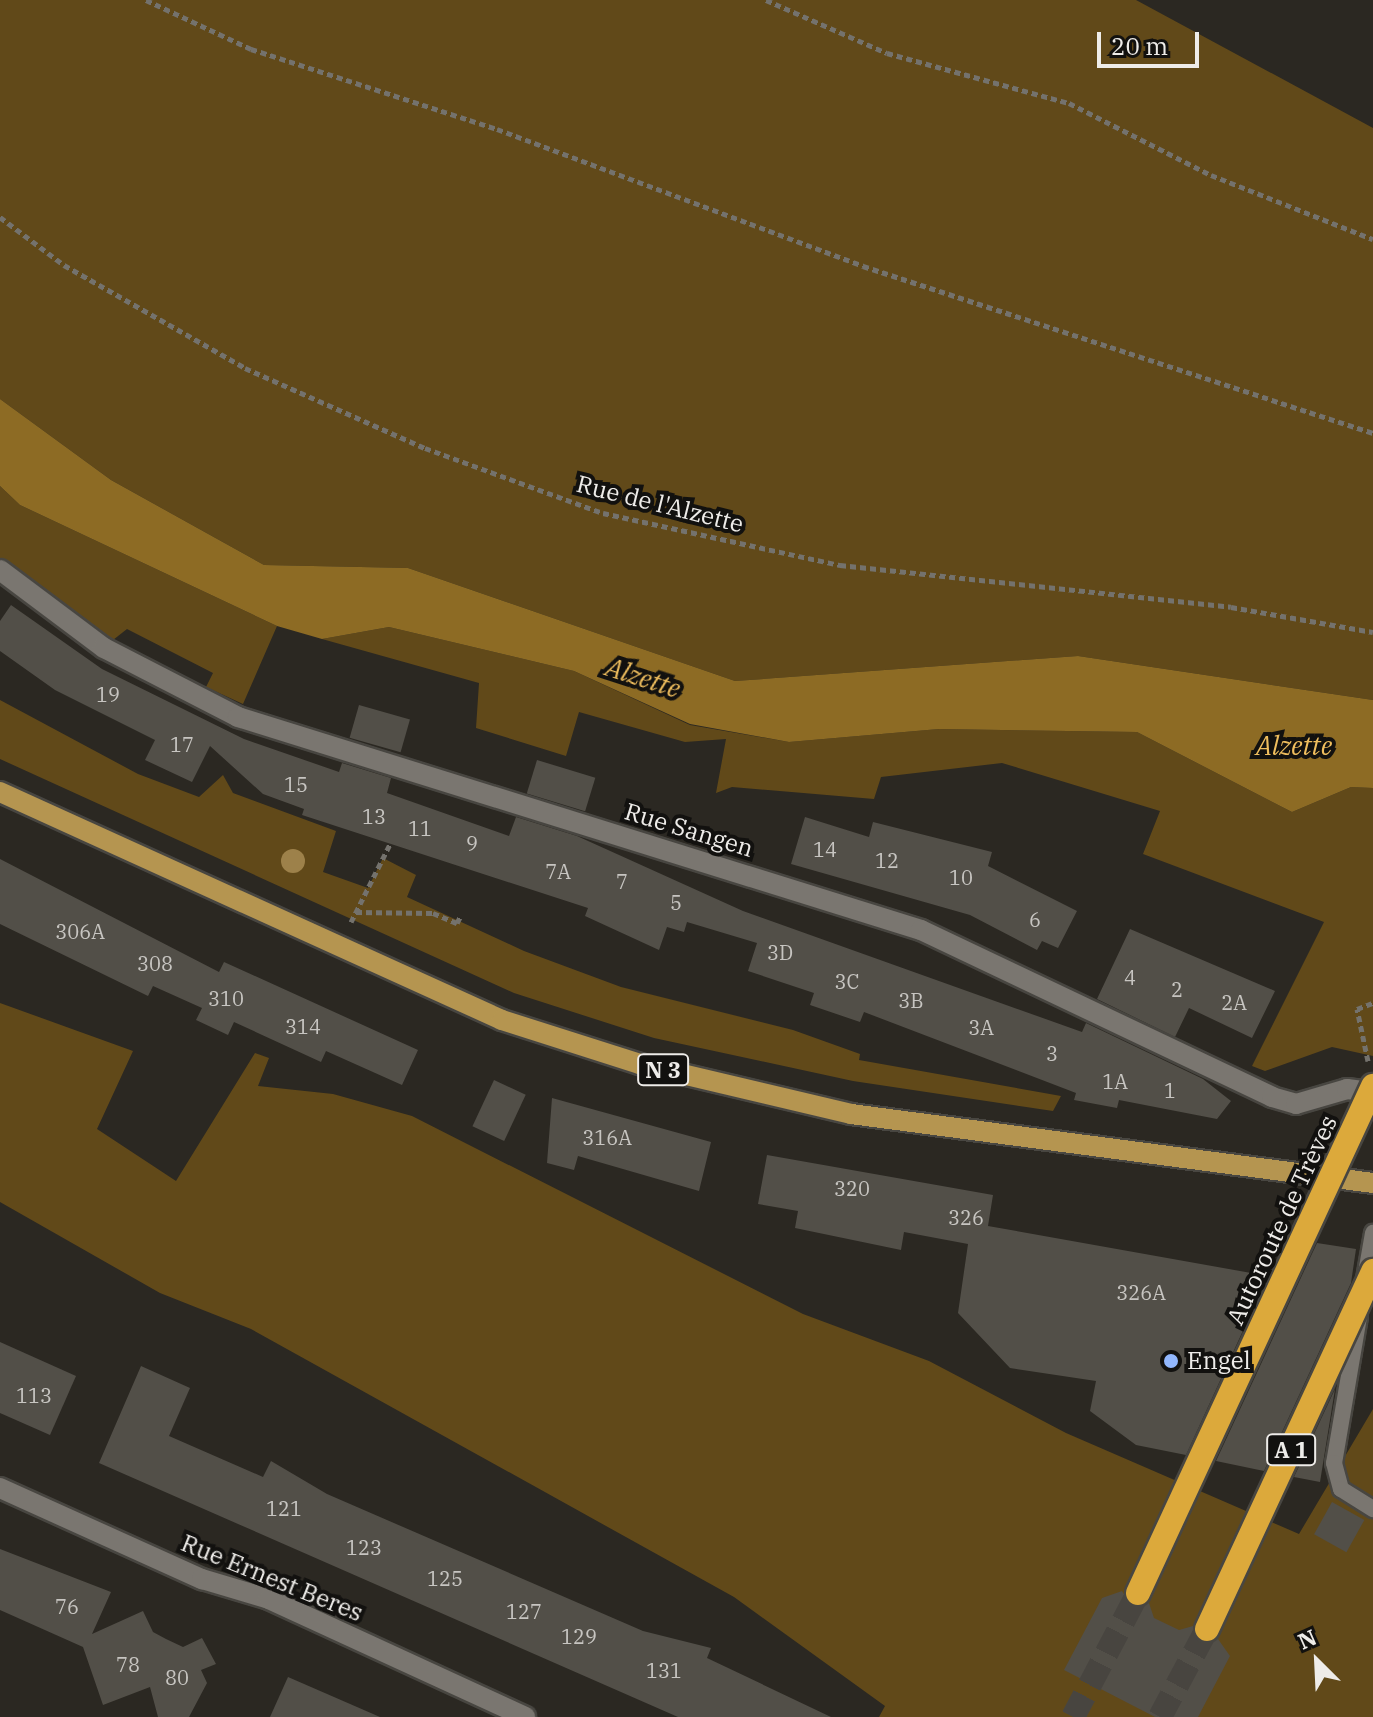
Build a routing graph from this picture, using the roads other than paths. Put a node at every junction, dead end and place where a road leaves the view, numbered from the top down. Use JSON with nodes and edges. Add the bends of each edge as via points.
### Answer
{"nodes":[{"id":1,"x":0,"y":570,"type":"edge"},
{"id":2,"x":0,"y":792,"type":"edge"},
{"id":3,"x":1370,"y":1089,"type":"edge"},
{"id":4,"x":1373,"y":1183,"type":"edge"},
{"id":5,"x":1373,"y":1233,"type":"edge"},
{"id":6,"x":1373,"y":1271,"type":"edge"},
{"id":7,"x":0,"y":1488,"type":"edge"},
{"id":8,"x":1373,"y":1509,"type":"edge"},
{"id":9,"x":1138,"y":1593,"type":"tunnel mouth"},
{"id":10,"x":1207,"y":1629,"type":"tunnel mouth"},
{"id":11,"x":525,"y":1717,"type":"edge"}],
"edges":[{"from":1,"to":3,"type":"street","name":"Rue Sangen","via":[[104,648],[238,717],[921,930],[1272,1097],[1296,1104]]},
{"from":2,"to":4,"type":"main road","number":"N 3","via":[[502,1020],[640,1064],[851,1114]]},
{"from":3,"to":9,"type":"highway","name":"Autoroute de Trèves","bridge":true},
{"from":5,"to":8,"type":"lane","via":[[1334,1463],[1341,1489]]},
{"from":6,"to":10,"type":"highway","number":"A 1","bridge":true},
{"from":7,"to":11,"type":"street","name":"Rue Ernest Beres","via":[[202,1579],[269,1599]]}]}
